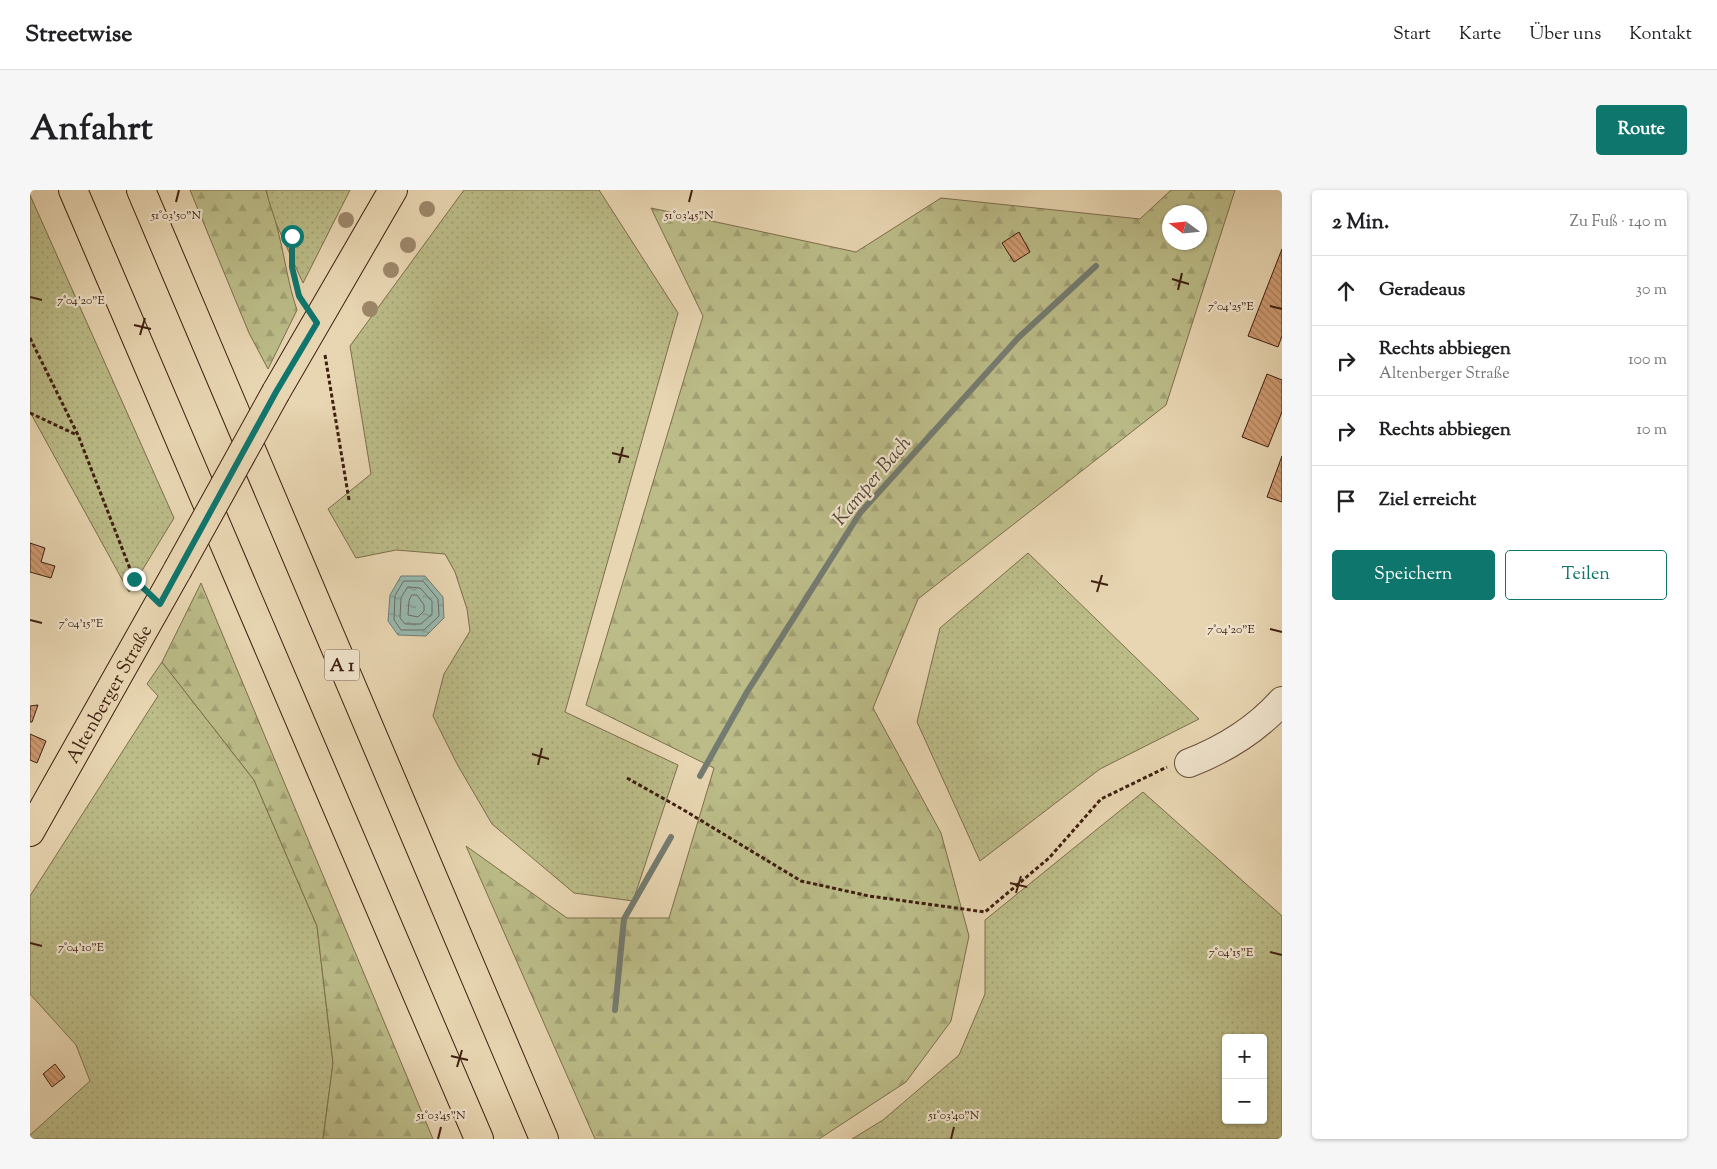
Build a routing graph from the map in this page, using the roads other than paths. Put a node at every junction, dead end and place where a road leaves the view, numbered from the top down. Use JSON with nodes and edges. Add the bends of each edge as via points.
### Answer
{"nodes":[{"id":1,"x":73,"y":190,"type":"edge"},
{"id":2,"x":141,"y":190,"type":"edge"},
{"id":3,"x":393,"y":190,"type":"edge"},
{"id":4,"x":1282,"y":701,"type":"edge"},
{"id":5,"x":1189,"y":763,"type":"road end"},
{"id":6,"x":30,"y":832,"type":"edge"},
{"id":7,"x":479,"y":1139,"type":"edge"},
{"id":8,"x":544,"y":1139,"type":"edge"}],
"edges":[{"from":1,"to":7,"type":"main road"},
{"from":2,"to":8,"type":"main road","number":"A 1"},
{"from":3,"to":6,"type":"main road","name":"Altenberger Straße","bridge":true},
{"from":4,"to":5,"type":"street","via":[[1263,722],[1214,753]]}]}
